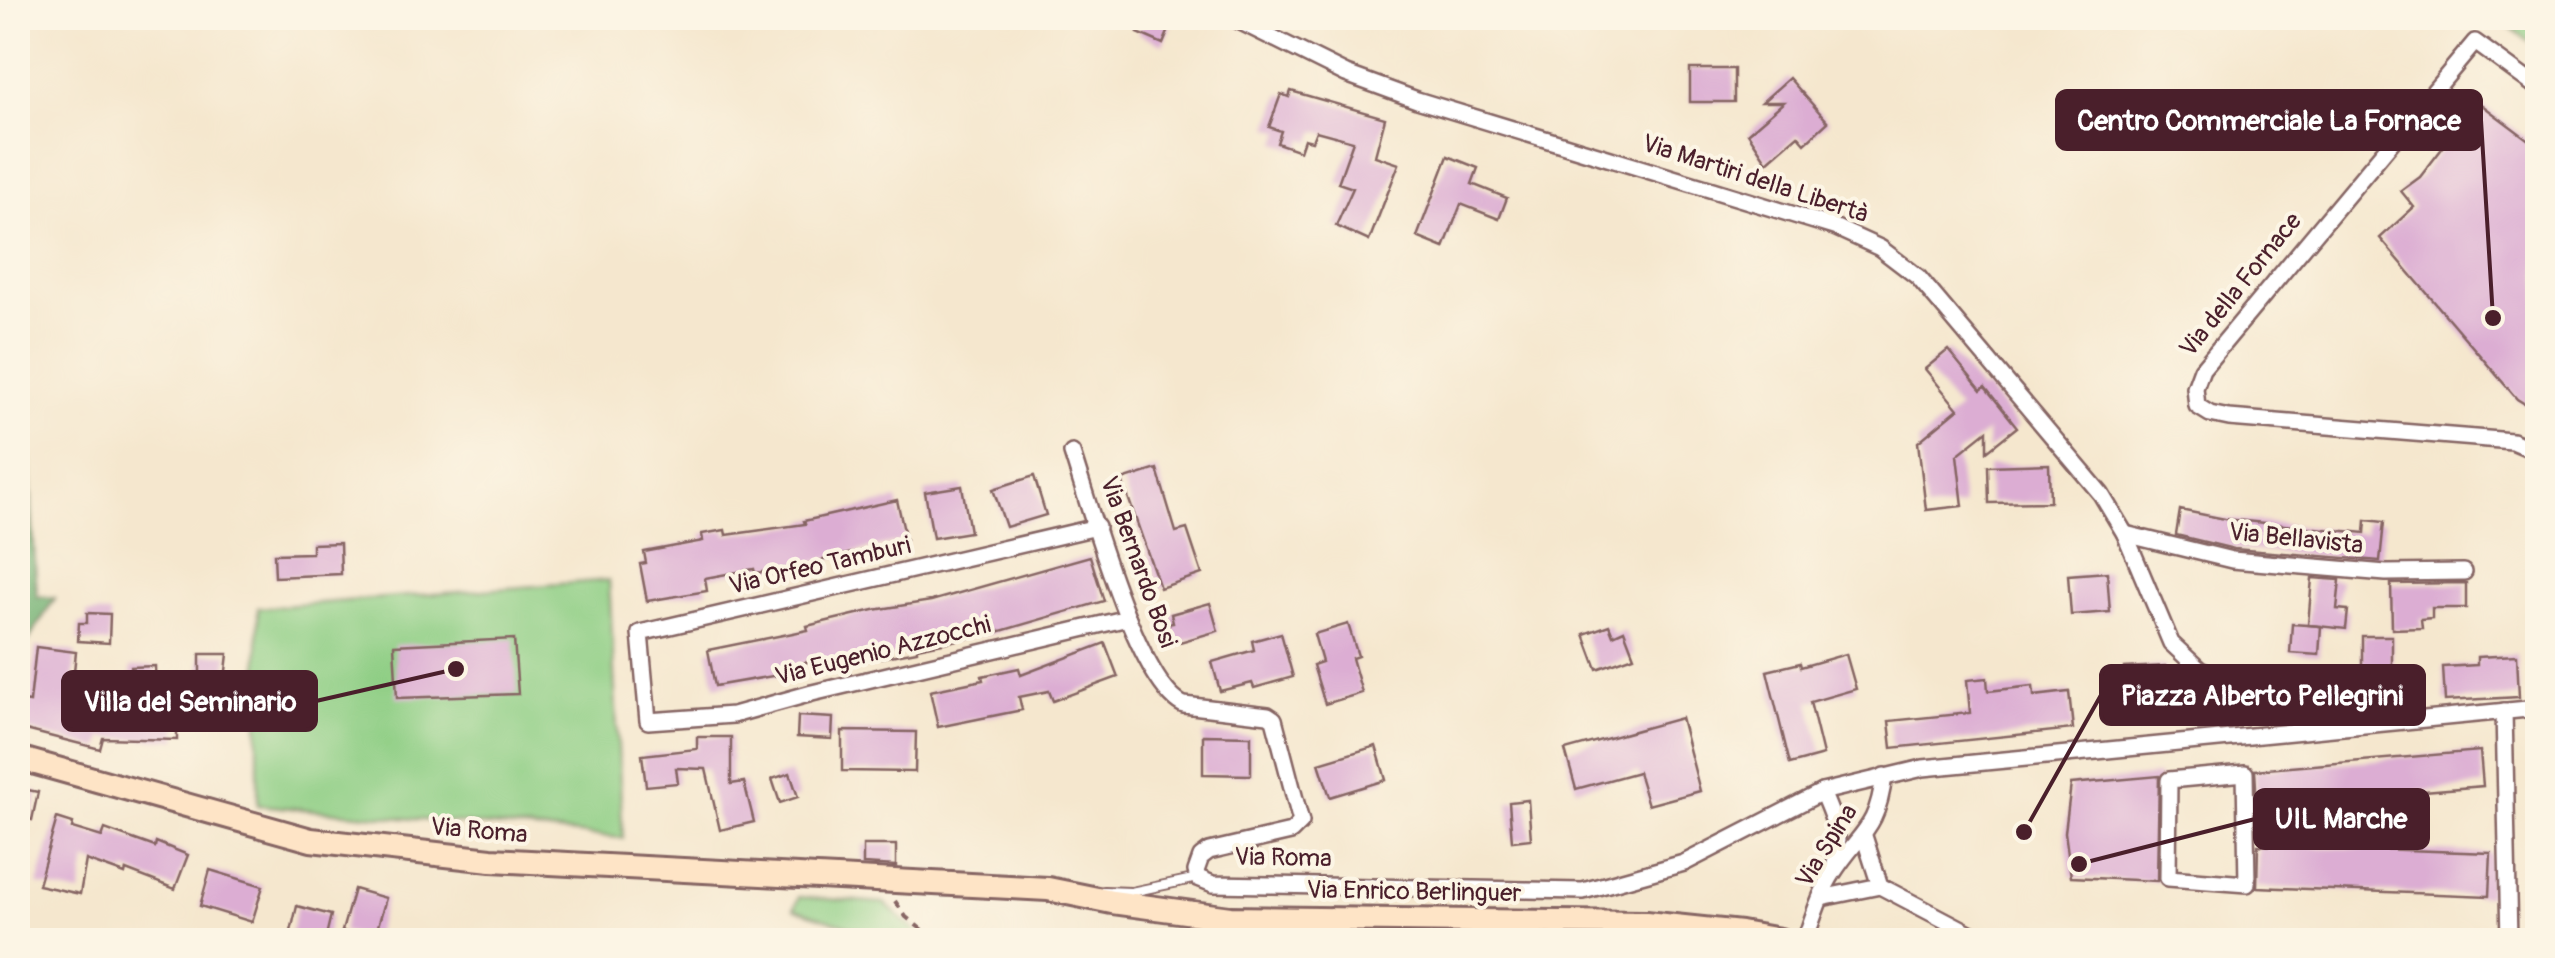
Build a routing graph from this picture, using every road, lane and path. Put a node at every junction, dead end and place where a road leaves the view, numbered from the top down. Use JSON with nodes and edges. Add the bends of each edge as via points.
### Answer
{"nodes":[{"id":1,"x":1233,"y":18,"type":"edge"},
{"id":2,"x":2538,"y":88,"type":"edge"},
{"id":3,"x":1072,"y":452,"type":"dead end"},
{"id":4,"x":2538,"y":452,"type":"edge"},
{"id":5,"x":1097,"y":528,"type":"junction"},
{"id":6,"x":2126,"y":534,"type":"junction"},
{"id":7,"x":2464,"y":572,"type":"dead end"},
{"id":8,"x":1128,"y":618,"type":"junction"},
{"id":9,"x":2538,"y":637,"type":"edge"},
{"id":10,"x":2537,"y":708,"type":"edge"},
{"id":11,"x":2504,"y":711,"type":"junction"},
{"id":12,"x":648,"y":721,"type":"joint"},
{"id":13,"x":2356,"y":724,"type":"junction"},
{"id":14,"x":18,"y":758,"type":"edge"},
{"id":15,"x":1884,"y":776,"type":"junction"},
{"id":16,"x":2170,"y":780,"type":"joint"},
{"id":17,"x":1822,"y":792,"type":"junction"},
{"id":18,"x":1864,"y":836,"type":"junction"},
{"id":19,"x":1833,"y":873,"type":"junction"},
{"id":20,"x":1198,"y":878,"type":"junction"},
{"id":21,"x":886,"y":879,"type":"junction"},
{"id":22,"x":1880,"y":886,"type":"junction"},
{"id":23,"x":1048,"y":889,"type":"junction"},
{"id":24,"x":1821,"y":898,"type":"junction"},
{"id":25,"x":1230,"y":918,"type":"junction"},
{"id":26,"x":935,"y":940,"type":"edge"},
{"id":27,"x":1352,"y":940,"type":"edge"},
{"id":28,"x":1779,"y":940,"type":"edge"},
{"id":29,"x":1805,"y":940,"type":"edge"},
{"id":30,"x":1983,"y":940,"type":"edge"},
{"id":31,"x":2509,"y":940,"type":"edge"}],
"edges":[{"from":1,"to":6,"type":"street","name":"Via Martiri della Libertà","via":[[1346,74],[1417,100],[1834,226],[1880,248],[1918,277],[2101,494]]},
{"from":2,"to":4,"type":"street","name":"Via della Fornace","via":[[2475,42],[2202,368],[2195,388],[2197,406],[2229,418],[2512,442]]},
{"from":3,"to":5,"type":"street","name":"Via Bernardo Bosi"},
{"from":5,"to":8,"type":"street","name":"Via Bernardo Bosi"},
{"from":5,"to":12,"type":"street","name":"Via Orfeo Tamburi","via":[[640,634]]},
{"from":6,"to":7,"type":"street","name":"Via Bellavista","via":[[2232,560],[2386,573]]},
{"from":6,"to":13,"type":"street","name":"Via Martiri della Libertà","via":[[2170,643],[2200,670],[2238,687],[2329,700],[2344,706]]},
{"from":8,"to":12,"type":"street","name":"Via Eugenio Azzocchi","via":[[733,715]]},
{"from":8,"to":20,"type":"street","name":"Via Bernardo Bosi","via":[[1173,700],[1274,718],[1302,815],[1291,832],[1210,852],[1196,864]]},
{"from":9,"to":10,"type":"path"},
{"from":10,"to":11,"type":"street","name":"Via Roma"},
{"from":11,"to":13,"type":"street","name":"Via Roma"},
{"from":11,"to":31,"type":"street"},
{"from":13,"to":15,"type":"street","name":"Via Roma"},
{"from":14,"to":21,"type":"main road","name":"Via Roma","via":[[311,840],[491,860]]},
{"from":15,"to":17,"type":"street","name":"Via Roma"},
{"from":15,"to":18,"type":"street","name":"Via Spina","via":[[1880,809]]},
{"from":16,"to":16,"type":"street","via":[[2168,878],[2246,884],[2245,773]]},
{"from":17,"to":19,"type":"street","via":[[1840,840]]},
{"from":17,"to":20,"type":"street","name":"Via Roma","via":[[1684,863],[1584,890],[1213,884]]},
{"from":18,"to":19,"type":"street","name":"Via Spina"},
{"from":18,"to":22,"type":"street"},
{"from":19,"to":24,"type":"street","name":"Via Spina"},
{"from":20,"to":23,"type":"lane","name":"Via Roma","via":[[1131,892]]},
{"from":21,"to":23,"type":"main road","name":"Via Roma"},
{"from":21,"to":26,"type":"path","via":[[906,917]]},
{"from":22,"to":24,"type":"street"},
{"from":22,"to":30,"type":"street"},
{"from":23,"to":25,"type":"main road","name":"Via Enrico Berlinguer"},
{"from":24,"to":29,"type":"street","name":"Via Spina"},
{"from":25,"to":27,"type":"street"},
{"from":25,"to":28,"type":"main road","name":"Via Enrico Berlinguer","via":[[1646,923]]}]}
